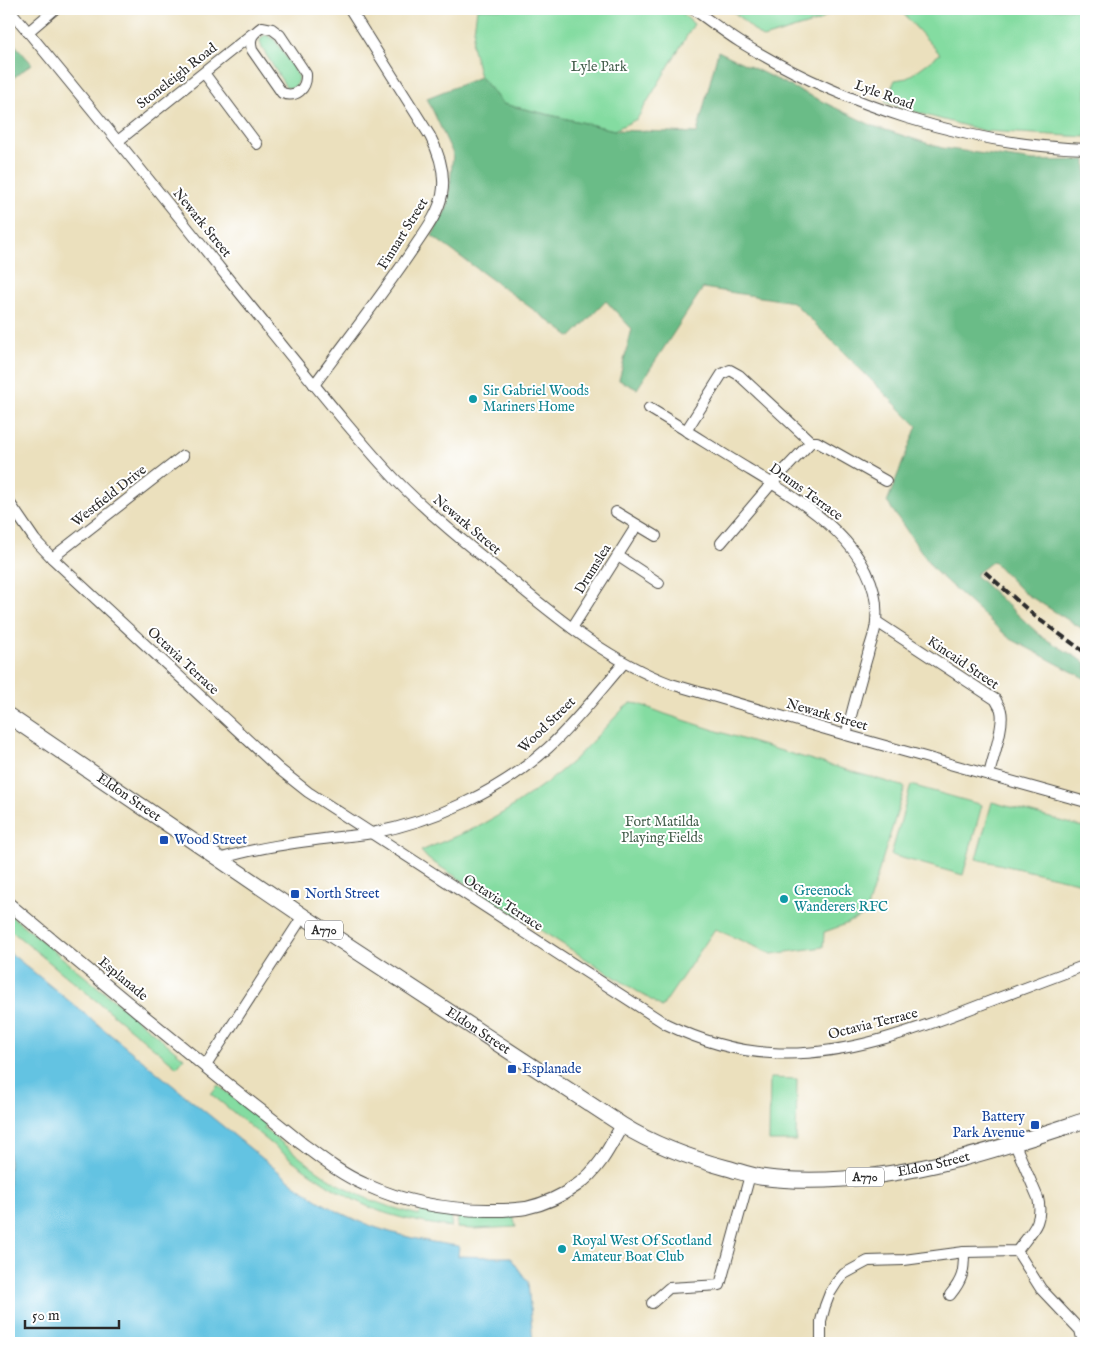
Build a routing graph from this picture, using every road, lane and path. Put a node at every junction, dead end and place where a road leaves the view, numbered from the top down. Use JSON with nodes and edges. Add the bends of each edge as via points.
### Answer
{"nodes":[{"id":1,"x":9,"y":9,"type":"edge"},
{"id":2,"x":55,"y":9,"type":"edge"},
{"id":3,"x":350,"y":9,"type":"edge"},
{"id":4,"x":693,"y":9,"type":"edge"},
{"id":5,"x":28,"y":32,"type":"junction"},
{"id":6,"x":253,"y":33,"type":"junction"},
{"id":7,"x":204,"y":73,"type":"junction"},
{"id":8,"x":118,"y":141,"type":"junction"},
{"id":9,"x":257,"y":144,"type":"dead end"},
{"id":10,"x":1086,"y":149,"type":"edge"},
{"id":11,"x":314,"y":385,"type":"junction"},
{"id":12,"x":649,"y":408,"type":"dead end"},
{"id":13,"x":686,"y":431,"type":"junction"},
{"id":14,"x":811,"y":442,"type":"junction"},
{"id":15,"x":183,"y":456,"type":"dead end"},
{"id":16,"x":886,"y":481,"type":"dead end"},
{"id":17,"x":772,"y":483,"type":"junction"},
{"id":18,"x":9,"y":502,"type":"edge"},
{"id":19,"x":616,"y":512,"type":"dead end"},
{"id":20,"x":637,"y":525,"type":"junction"},
{"id":21,"x":656,"y":536,"type":"dead end"},
{"id":22,"x":721,"y":543,"type":"dead end"},
{"id":23,"x":618,"y":556,"type":"junction"},
{"id":24,"x":52,"y":558,"type":"junction"},
{"id":25,"x":659,"y":583,"type":"dead end"},
{"id":26,"x":876,"y":622,"type":"junction"},
{"id":27,"x":572,"y":628,"type":"junction"},
{"id":28,"x":624,"y":663,"type":"junction"},
{"id":29,"x":9,"y":716,"type":"edge"},
{"id":30,"x":846,"y":735,"type":"junction"},
{"id":31,"x":989,"y":775,"type":"junction"},
{"id":32,"x":1086,"y":802,"type":"edge"},
{"id":33,"x":370,"y":834,"type":"junction"},
{"id":34,"x":219,"y":859,"type":"junction"},
{"id":35,"x":9,"y":904,"type":"edge"},
{"id":36,"x":303,"y":916,"type":"junction"},
{"id":37,"x":1086,"y":965,"type":"edge"},
{"id":38,"x":205,"y":1067,"type":"junction"},
{"id":39,"x":1086,"y":1120,"type":"edge"},
{"id":40,"x":622,"y":1125,"type":"junction"},
{"id":41,"x":1014,"y":1142,"type":"junction"},
{"id":42,"x":750,"y":1175,"type":"junction"},
{"id":43,"x":1017,"y":1251,"type":"junction"},
{"id":44,"x":964,"y":1252,"type":"junction"},
{"id":45,"x":950,"y":1295,"type":"dead end"},
{"id":46,"x":652,"y":1303,"type":"dead end"},
{"id":47,"x":821,"y":1343,"type":"edge"},
{"id":48,"x":1083,"y":1343,"type":"edge"}],
"edges":[{"from":1,"to":5,"type":"street","name":"Newark Street"},
{"from":2,"to":5,"type":"street"},
{"from":3,"to":11,"type":"street","name":"Finnart Street","via":[[430,136],[442,166],[443,187],[434,217]]},
{"from":4,"to":10,"type":"street","name":"Lyle Road","via":[[740,42],[806,78],[871,106],[936,126],[998,140]]},
{"from":5,"to":8,"type":"street","name":"Newark Street"},
{"from":6,"to":6,"type":"street","via":[[252,50],[282,93],[289,96],[297,94],[307,79],[306,74],[280,35],[262,27]]},
{"from":6,"to":7,"type":"street","name":"Stoneleigh Road"},
{"from":7,"to":8,"type":"street","name":"Stoneleigh Road"},
{"from":7,"to":9,"type":"street"},
{"from":8,"to":11,"type":"street","name":"Newark Street"},
{"from":11,"to":27,"type":"street","name":"Newark Street","via":[[419,503]]},
{"from":12,"to":13,"type":"street","name":"Drums Terrace"},
{"from":13,"to":14,"type":"street","via":[[722,374],[730,370]]},
{"from":13,"to":17,"type":"street","name":"Drums Terrace"},
{"from":14,"to":16,"type":"street","via":[[817,442]]},
{"from":14,"to":17,"type":"street"},
{"from":15,"to":24,"type":"street","name":"Westfield Drive"},
{"from":17,"to":22,"type":"street"},
{"from":17,"to":26,"type":"street","name":"Drums Terrace","via":[[833,526],[849,545],[864,566],[873,588]]},
{"from":18,"to":24,"type":"street","name":"Octavia Terrace"},
{"from":19,"to":20,"type":"street"},
{"from":20,"to":21,"type":"street"},
{"from":20,"to":23,"type":"street","name":"Drumslea"},
{"from":23,"to":25,"type":"street"},
{"from":23,"to":27,"type":"street","name":"Drumslea"},
{"from":24,"to":33,"type":"street","name":"Octavia Terrace","via":[[279,768]]},
{"from":26,"to":30,"type":"street","name":"Drums Terrace"},
{"from":26,"to":31,"type":"street","name":"Kincaid Street","via":[[996,700],[1002,720]]},
{"from":27,"to":28,"type":"street","name":"Newark Street"},
{"from":28,"to":30,"type":"street","name":"Newark Street","via":[[687,689]]},
{"from":28,"to":33,"type":"street","name":"Wood Street","via":[[569,727],[521,769],[456,807],[404,826]]},
{"from":29,"to":34,"type":"main road","name":"Eldon Street","number":"A770"},
{"from":30,"to":31,"type":"street","name":"Newark Street"},
{"from":31,"to":32,"type":"street","name":"Newark Street"},
{"from":33,"to":34,"type":"street","name":"Wood Street","via":[[243,851]]},
{"from":33,"to":37,"type":"street","name":"Octavia Terrace","via":[[666,1024],[686,1034],[741,1050],[796,1054],[857,1045],[940,1020]]},
{"from":34,"to":36,"type":"main road","name":"Eldon Street","number":"A770"},
{"from":35,"to":38,"type":"street","name":"Esplanade"},
{"from":36,"to":38,"type":"street"},
{"from":36,"to":40,"type":"main road","name":"Eldon Street","number":"A770"},
{"from":38,"to":40,"type":"street","name":"Esplanade","via":[[330,1166],[392,1196],[437,1206],[499,1210],[544,1203],[578,1185],[593,1172]]},
{"from":39,"to":41,"type":"main road","name":"Eldon Street","number":"A770"},
{"from":40,"to":42,"type":"main road","name":"Eldon Street","number":"A770","via":[[678,1153]]},
{"from":41,"to":42,"type":"main road","name":"Eldon Street","number":"A770","via":[[956,1160],[868,1177],[813,1180]]},
{"from":41,"to":43,"type":"street","via":[[1040,1206],[1036,1226]]},
{"from":42,"to":46,"type":"street","via":[[720,1285],[669,1288]]},
{"from":43,"to":44,"type":"street"},
{"from":43,"to":48,"type":"street","via":[[1041,1289],[1080,1330]]},
{"from":44,"to":45,"type":"street","via":[[964,1271],[960,1283]]},
{"from":44,"to":47,"type":"street","via":[[868,1261],[844,1274],[825,1306]]}]}
